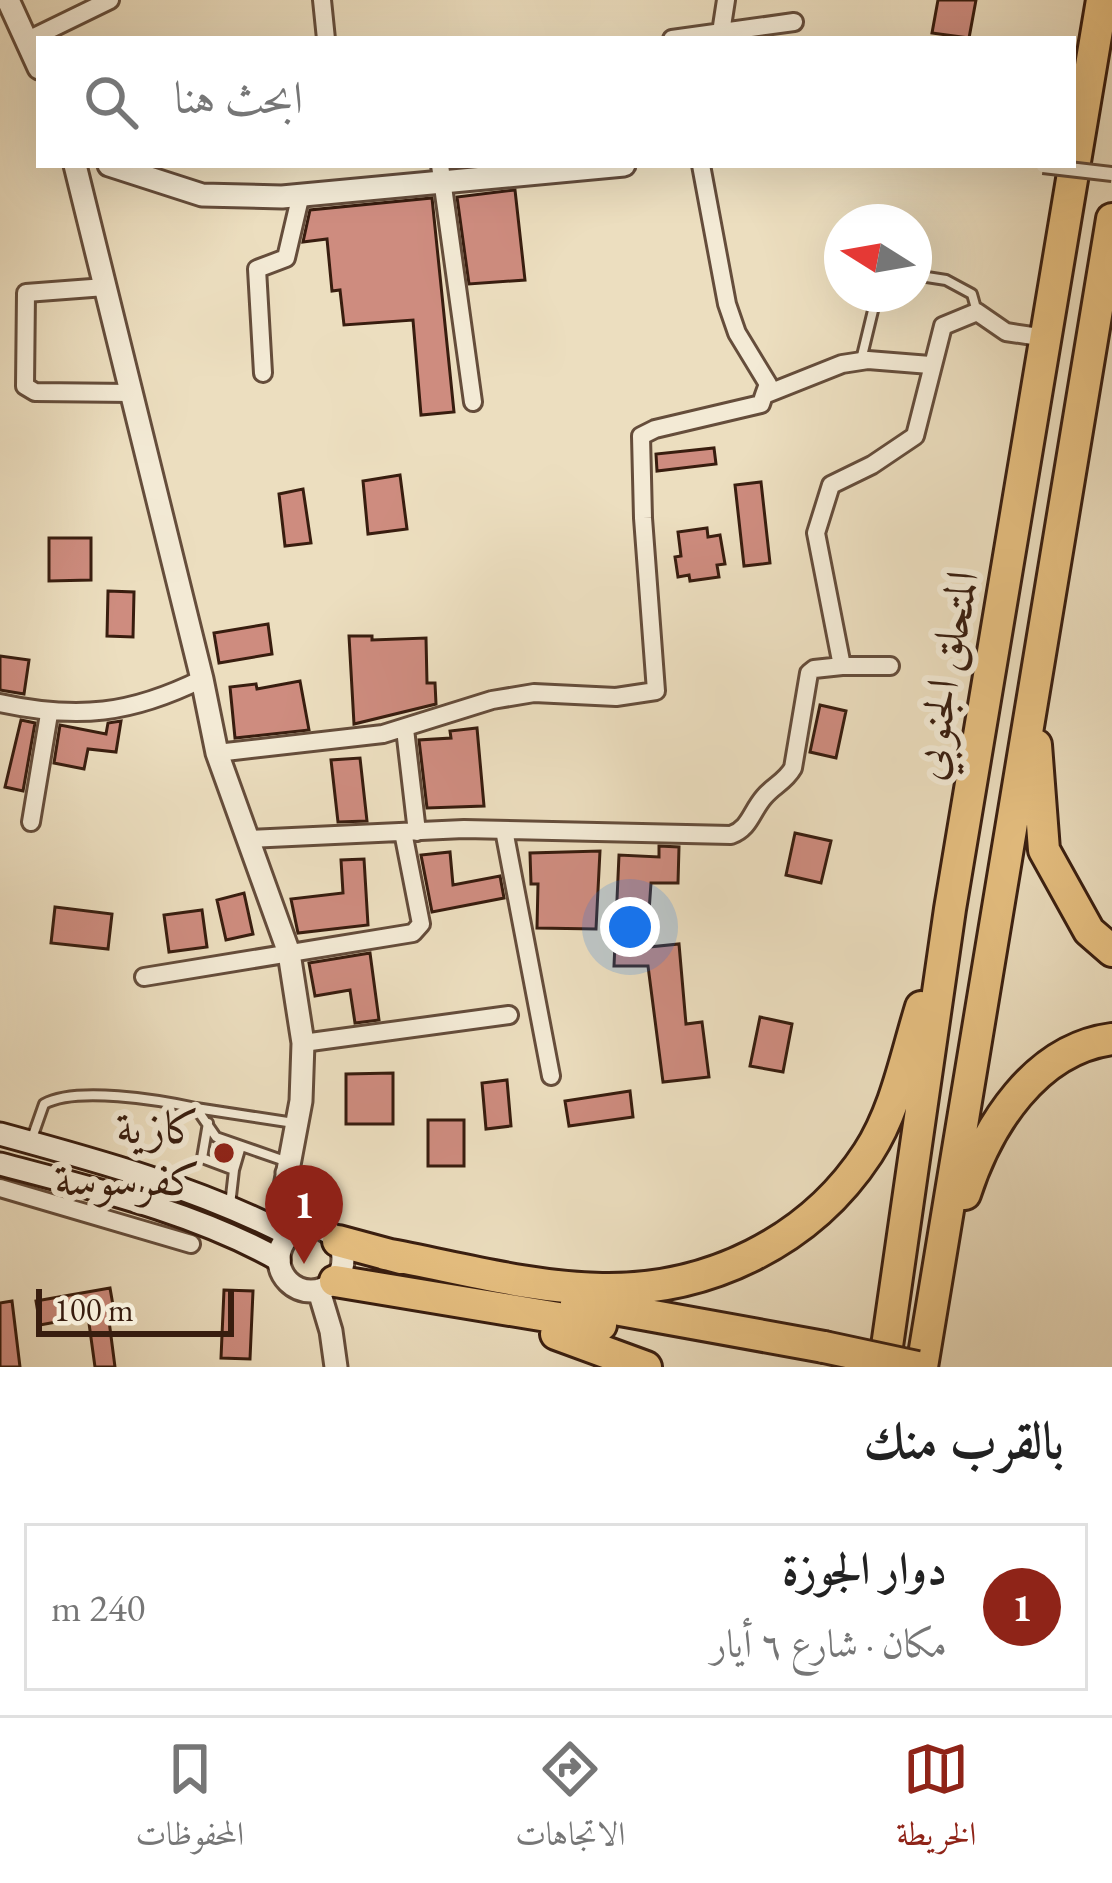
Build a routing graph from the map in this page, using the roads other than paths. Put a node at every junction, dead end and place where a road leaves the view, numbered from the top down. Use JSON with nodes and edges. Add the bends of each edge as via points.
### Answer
{"nodes":[{"id":1,"x":8,"y":0,"type":"edge"},
{"id":2,"x":110,"y":0,"type":"edge"},
{"id":3,"x":322,"y":0,"type":"edge"},
{"id":4,"x":726,"y":0,"type":"edge"},
{"id":5,"x":1102,"y":0,"type":"edge"},
{"id":6,"x":794,"y":22,"type":"dead end"},
{"id":7,"x":36,"y":36,"type":"edge"},
{"id":8,"x":36,"y":36,"type":"edge"},
{"id":9,"x":326,"y":36,"type":"edge"},
{"id":10,"x":720,"y":36,"type":"edge"},
{"id":11,"x":28,"y":40,"type":"junction"},
{"id":12,"x":36,"y":60,"type":"edge"},
{"id":13,"x":1081,"y":88,"type":"edge"},
{"id":14,"x":1076,"y":124,"type":"edge"},
{"id":15,"x":76,"y":168,"type":"edge"},
{"id":16,"x":118,"y":168,"type":"edge"},
{"id":17,"x":548,"y":168,"type":"edge"},
{"id":18,"x":702,"y":168,"type":"edge"},
{"id":19,"x":1060,"y":168,"type":"edge"},
{"id":20,"x":1070,"y":168,"type":"edge"},
{"id":21,"x":497,"y":170,"type":"edge"},
{"id":22,"x":441,"y":172,"type":"edge"},
{"id":23,"x":1112,"y":174,"type":"edge"},
{"id":24,"x":301,"y":194,"type":"junction"},
{"id":25,"x":1112,"y":219,"type":"edge"},
{"id":26,"x":932,"y":278,"type":"edge"},
{"id":27,"x":105,"y":287,"type":"junction"},
{"id":28,"x":873,"y":312,"type":"edge"},
{"id":29,"x":977,"y":312,"type":"junction"},
{"id":30,"x":1046,"y":338,"type":"junction"},
{"id":31,"x":861,"y":361,"type":"junction"},
{"id":32,"x":930,"y":365,"type":"junction"},
{"id":33,"x":263,"y":374,"type":"dead end"},
{"id":34,"x":132,"y":393,"type":"junction"},
{"id":35,"x":764,"y":395,"type":"junction"},
{"id":36,"x":473,"y":402,"type":"dead end"},
{"id":37,"x":842,"y":666,"type":"junction"},
{"id":38,"x":890,"y":666,"type":"dead end"},
{"id":39,"x":202,"y":679,"type":"junction"},
{"id":40,"x":1033,"y":691,"type":"junction"},
{"id":41,"x":0,"y":704,"type":"edge"},
{"id":42,"x":49,"y":714,"type":"junction"},
{"id":43,"x":405,"y":728,"type":"junction"},
{"id":44,"x":217,"y":753,"type":"junction"},
{"id":45,"x":31,"y":822,"type":"dead end"},
{"id":46,"x":505,"y":830,"type":"junction"},
{"id":47,"x":410,"y":832,"type":"junction"},
{"id":48,"x":250,"y":839,"type":"junction"},
{"id":49,"x":950,"y":909,"type":"junction"},
{"id":50,"x":1112,"y":951,"type":"edge"},
{"id":51,"x":289,"y":953,"type":"junction"},
{"id":52,"x":144,"y":977,"type":"dead end"},
{"id":53,"x":509,"y":1015,"type":"dead end"},
{"id":54,"x":1112,"y":1040,"type":"edge"},
{"id":55,"x":303,"y":1043,"type":"junction"},
{"id":56,"x":551,"y":1076,"type":"dead end"},
{"id":57,"x":196,"y":1108,"type":"junction"},
{"id":58,"x":208,"y":1121,"type":"junction"},
{"id":59,"x":296,"y":1124,"type":"junction"},
{"id":60,"x":0,"y":1134,"type":"edge"},
{"id":61,"x":30,"y":1142,"type":"junction"},
{"id":62,"x":242,"y":1146,"type":"junction"},
{"id":63,"x":0,"y":1164,"type":"edge"},
{"id":64,"x":286,"y":1164,"type":"junction"},
{"id":65,"x":234,"y":1170,"type":"junction"},
{"id":66,"x":0,"y":1187,"type":"edge"},
{"id":67,"x":230,"y":1207,"type":"junction"},
{"id":68,"x":290,"y":1235,"type":"junction"},
{"id":69,"x":332,"y":1236,"type":"junction"},
{"id":70,"x":190,"y":1244,"type":"dead end"},
{"id":71,"x":385,"y":1254,"type":"junction"},
{"id":72,"x":279,"y":1260,"type":"junction"},
{"id":73,"x":934,"y":1285,"type":"junction"},
{"id":74,"x":327,"y":1286,"type":"junction"},
{"id":75,"x":382,"y":1290,"type":"junction"},
{"id":76,"x":821,"y":1357,"type":"edge"},
{"id":77,"x":336,"y":1367,"type":"edge"},
{"id":78,"x":646,"y":1367,"type":"edge"},
{"id":79,"x":884,"y":1367,"type":"edge"},
{"id":80,"x":919,"y":1367,"type":"edge"}],
"edges":[{"from":1,"to":11,"type":"street"},
{"from":2,"to":7,"type":"street"},
{"from":3,"to":9,"type":"street"},
{"from":4,"to":10,"type":"street"},
{"from":5,"to":13,"type":"highway","name":"المتحلق الجنوبي"},
{"from":6,"to":10,"type":"street"},
{"from":8,"to":11,"type":"street"},
{"from":11,"to":12,"type":"street"},
{"from":13,"to":14,"type":"highway","name":"المتحلق الجنوبي"},
{"from":15,"to":27,"type":"street"},
{"from":16,"to":24,"type":"street","via":[[202,195]]},
{"from":17,"to":21,"type":"street"},
{"from":18,"to":35,"type":"street","via":[[727,304],[768,384]]},
{"from":19,"to":23,"type":"street","bridge":true},
{"from":20,"to":30,"type":"highway","name":"المتحلق الجنوبي"},
{"from":21,"to":22,"type":"street"},
{"from":22,"to":24,"type":"street"},
{"from":22,"to":36,"type":"street"},
{"from":24,"to":33,"type":"street","via":[[286,258],[257,269]]},
{"from":25,"to":40,"type":"highway","name":"المتحلق الجنوبي"},
{"from":26,"to":29,"type":"lane","via":[[973,294]]},
{"from":27,"to":34,"type":"street"},
{"from":27,"to":34,"type":"street","via":[[26,293],[22,376],[35,392]]},
{"from":28,"to":31,"type":"lane"},
{"from":29,"to":30,"type":"street","via":[[1006,332]]},
{"from":29,"to":32,"type":"street","via":[[943,326]]},
{"from":30,"to":49,"type":"highway","name":"المتحلق الجنوبي"},
{"from":31,"to":32,"type":"street"},
{"from":31,"to":35,"type":"street"},
{"from":32,"to":37,"type":"street","via":[[915,436],[831,485],[816,533]]},
{"from":34,"to":39,"type":"street"},
{"from":35,"to":43,"type":"street","via":[[760,404],[640,436],[656,691],[492,700]]},
{"from":37,"to":38,"type":"street"},
{"from":37,"to":46,"type":"street","via":[[808,674],[793,767],[743,831]]},
{"from":39,"to":42,"type":"street","via":[[157,701]]},
{"from":39,"to":44,"type":"street"},
{"from":40,"to":50,"type":"highway","via":[[1044,850],[1089,931]]},
{"from":40,"to":73,"type":"highway","name":"المتحلق الجنوبي"},
{"from":41,"to":42,"type":"street"},
{"from":42,"to":45,"type":"street"},
{"from":43,"to":44,"type":"street"},
{"from":43,"to":47,"type":"street"},
{"from":44,"to":48,"type":"street"},
{"from":46,"to":47,"type":"street"},
{"from":46,"to":56,"type":"street"},
{"from":47,"to":48,"type":"street"},
{"from":47,"to":51,"type":"street","via":[[418,930]]},
{"from":48,"to":51,"type":"street"},
{"from":49,"to":71,"type":"highway","via":[[890,1109],[844,1184],[786,1237],[681,1282],[602,1289]]},
{"from":49,"to":79,"type":"highway","name":"المتحلق الجنوبي"},
{"from":51,"to":52,"type":"street"},
{"from":51,"to":55,"type":"street"},
{"from":53,"to":55,"type":"street"},
{"from":54,"to":73,"type":"highway","via":[[1048,1065],[1005,1110],[978,1155]]},
{"from":55,"to":59,"type":"street"},
{"from":57,"to":58,"type":"lane"},
{"from":57,"to":59,"type":"lane"},
{"from":57,"to":61,"type":"lane","via":[[58,1096],[44,1104]]},
{"from":58,"to":62,"type":"lane","via":[[216,1137]]},
{"from":58,"to":65,"type":"lane","via":[[202,1158]]},
{"from":59,"to":64,"type":"street"},
{"from":60,"to":61,"type":"street"},
{"from":61,"to":67,"type":"street"},
{"from":62,"to":64,"type":"lane"},
{"from":62,"to":65,"type":"lane"},
{"from":63,"to":72,"type":"street","via":[[118,1195]]},
{"from":64,"to":68,"type":"street"},
{"from":64,"to":69,"type":"street","via":[[296,1194]]},
{"from":65,"to":67,"type":"lane"},
{"from":66,"to":70,"type":"street"},
{"from":67,"to":68,"type":"street"},
{"from":68,"to":69,"type":"street","via":[[308,1227]]},
{"from":68,"to":72,"type":"street"},
{"from":69,"to":71,"type":"highway"},
{"from":69,"to":74,"type":"street","via":[[343,1257]]},
{"from":71,"to":76,"type":"highway"},
{"from":72,"to":74,"type":"street","via":[[293,1286]]},
{"from":73,"to":80,"type":"highway","name":"المتحلق الجنوبي"},
{"from":74,"to":75,"type":"highway"},
{"from":74,"to":77,"type":"street"},
{"from":75,"to":76,"type":"highway"},
{"from":75,"to":78,"type":"highway","via":[[571,1338]]},
{"from":76,"to":80,"type":"highway","bridge":true}]}
